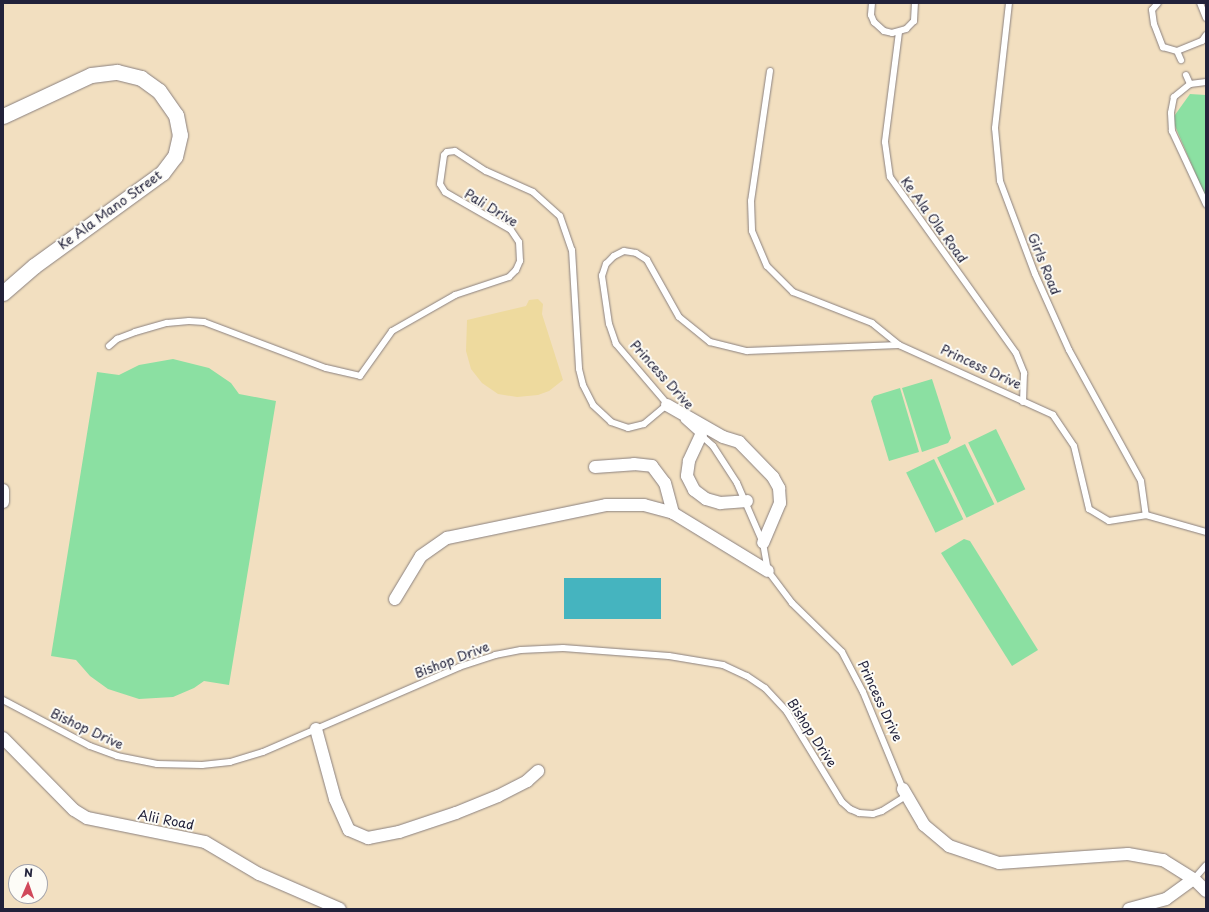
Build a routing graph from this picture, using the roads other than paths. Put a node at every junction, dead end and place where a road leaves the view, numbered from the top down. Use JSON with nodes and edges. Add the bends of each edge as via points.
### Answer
{"nodes":[{"id":1,"x":872,"y":3,"type":"edge"},
{"id":2,"x":915,"y":3,"type":"edge"},
{"id":3,"x":1008,"y":3,"type":"edge"},
{"id":4,"x":1200,"y":3,"type":"edge"},
{"id":5,"x":1155,"y":4,"type":"edge"},
{"id":6,"x":1206,"y":18,"type":"edge"},
{"id":7,"x":899,"y":32,"type":"junction"},
{"id":8,"x":1206,"y":35,"type":"edge"},
{"id":9,"x":1177,"y":51,"type":"junction"},
{"id":10,"x":1181,"y":60,"type":"dead end"},
{"id":11,"x":770,"y":71,"type":"dead end"},
{"id":12,"x":1186,"y":75,"type":"dead end"},
{"id":13,"x":1206,"y":82,"type":"edge"},
{"id":14,"x":1190,"y":84,"type":"junction"},
{"id":15,"x":3,"y":116,"type":"edge"},
{"id":16,"x":1206,"y":204,"type":"edge"},
{"id":17,"x":3,"y":293,"type":"edge"},
{"id":18,"x":899,"y":345,"type":"junction"},
{"id":19,"x":109,"y":346,"type":"dead end"},
{"id":20,"x":1023,"y":402,"type":"junction"},
{"id":21,"x":667,"y":405,"type":"junction"},
{"id":22,"x":701,"y":435,"type":"junction"},
{"id":23,"x":595,"y":467,"type":"dead end"},
{"id":24,"x":3,"y":490,"type":"edge"},
{"id":25,"x":747,"y":501,"type":"junction"},
{"id":26,"x":3,"y":502,"type":"edge"},
{"id":27,"x":673,"y":512,"type":"junction"},
{"id":28,"x":1146,"y":515,"type":"junction"},
{"id":29,"x":1206,"y":532,"type":"edge"},
{"id":30,"x":763,"y":543,"type":"junction"},
{"id":31,"x":768,"y":570,"type":"junction"},
{"id":32,"x":395,"y":599,"type":"dead end"},
{"id":33,"x":3,"y":700,"type":"edge"},
{"id":34,"x":316,"y":729,"type":"junction"},
{"id":35,"x":3,"y":738,"type":"edge"},
{"id":36,"x":538,"y":771,"type":"dead end"},
{"id":37,"x":906,"y":792,"type":"junction"},
{"id":38,"x":1206,"y":865,"type":"edge"},
{"id":39,"x":1194,"y":879,"type":"junction"},
{"id":40,"x":1206,"y":891,"type":"edge"},
{"id":41,"x":340,"y":909,"type":"edge"},
{"id":42,"x":1129,"y":909,"type":"edge"}],
"edges":[{"from":1,"to":7,"type":"lane","via":[[871,14],[879,28],[892,33]]},
{"from":2,"to":7,"type":"lane","via":[[914,21]]},
{"from":3,"to":28,"type":"lane","name":"Girls Road","via":[[995,128],[1000,181],[1035,274],[1069,350],[1141,481]]},
{"from":4,"to":6,"type":"lane"},
{"from":5,"to":9,"type":"lane","via":[[1152,10],[1154,24],[1163,47]]},
{"from":7,"to":20,"type":"lane","name":"Ke Ala Ola Road","via":[[885,142],[890,177],[1016,353],[1024,374]]},
{"from":8,"to":9,"type":"lane","via":[[1202,42]]},
{"from":9,"to":10,"type":"lane"},
{"from":11,"to":18,"type":"lane","via":[[751,201],[752,231],[767,266],[792,292],[872,323]]},
{"from":12,"to":14,"type":"lane"},
{"from":13,"to":14,"type":"lane"},
{"from":14,"to":16,"type":"lane","via":[[1174,97],[1170,113],[1172,131]]},
{"from":15,"to":17,"type":"street","name":"Ke Ala Mano Street","via":[[91,74],[117,72],[141,78],[159,91],[176,115],[180,135],[175,156],[162,173],[34,266]]},
{"from":18,"to":20,"type":"lane","name":"Princess Drive"},
{"from":18,"to":21,"type":"lane","name":"Princess Drive","via":[[747,351],[720,345],[700,336],[679,317],[647,260],[636,253],[624,251],[606,264],[602,276],[609,324],[616,344]]},
{"from":19,"to":21,"type":"lane","name":"Pali Drive","via":[[135,332],[167,323],[204,322],[326,368],[360,376],[392,331],[455,295],[509,277],[520,261],[520,242],[511,230],[445,192],[440,184],[444,156],[455,151],[486,171],[533,192],[560,216],[572,250],[579,369],[592,405],[611,422],[628,428],[644,424]]},
{"from":20,"to":28,"type":"lane","name":"Princess Drive","via":[[1053,415],[1074,446],[1089,509],[1109,521]]},
{"from":21,"to":22,"type":"lane","name":"Princess Drive"},
{"from":21,"to":30,"type":"street","via":[[739,442],[773,477],[778,488],[780,504]]},
{"from":22,"to":25,"type":"lane","name":"Princess Drive","via":[[726,464]]},
{"from":22,"to":25,"type":"street","via":[[689,460],[687,476],[694,490],[706,499],[720,503]]},
{"from":23,"to":27,"type":"street","via":[[640,464],[652,466],[665,483]]},
{"from":24,"to":26,"type":"street"},
{"from":25,"to":30,"type":"lane","name":"Princess Drive"},
{"from":27,"to":31,"type":"street"},
{"from":27,"to":32,"type":"street","via":[[644,504],[606,505],[447,538],[421,556]]},
{"from":28,"to":29,"type":"lane"},
{"from":30,"to":31,"type":"lane","name":"Princess Drive"},
{"from":31,"to":37,"type":"lane","name":"Princess Drive","via":[[792,603],[842,652],[863,692]]},
{"from":33,"to":34,"type":"lane","name":"Bishop Drive","via":[[104,752],[137,761],[172,766],[202,766],[246,758]]},
{"from":34,"to":36,"type":"street","via":[[334,799],[349,830],[368,838],[399,832],[456,813],[504,793],[527,781]]},
{"from":34,"to":37,"type":"lane","name":"Bishop Drive","via":[[459,667],[508,652],[563,648],[669,656],[723,665],[766,688],[787,712],[842,802],[850,809],[858,813],[873,814],[882,811]]},
{"from":35,"to":41,"type":"street","name":"Alii Road","via":[[74,810],[87,818],[205,842],[266,877]]},
{"from":37,"to":39,"type":"street","name":"Princess Drive","via":[[924,825],[949,846],[999,863],[1128,854],[1162,860]]},
{"from":38,"to":39,"type":"lane"},
{"from":39,"to":40,"type":"street","name":"Princess Drive"},
{"from":39,"to":42,"type":"street","via":[[1166,899]]}]}
